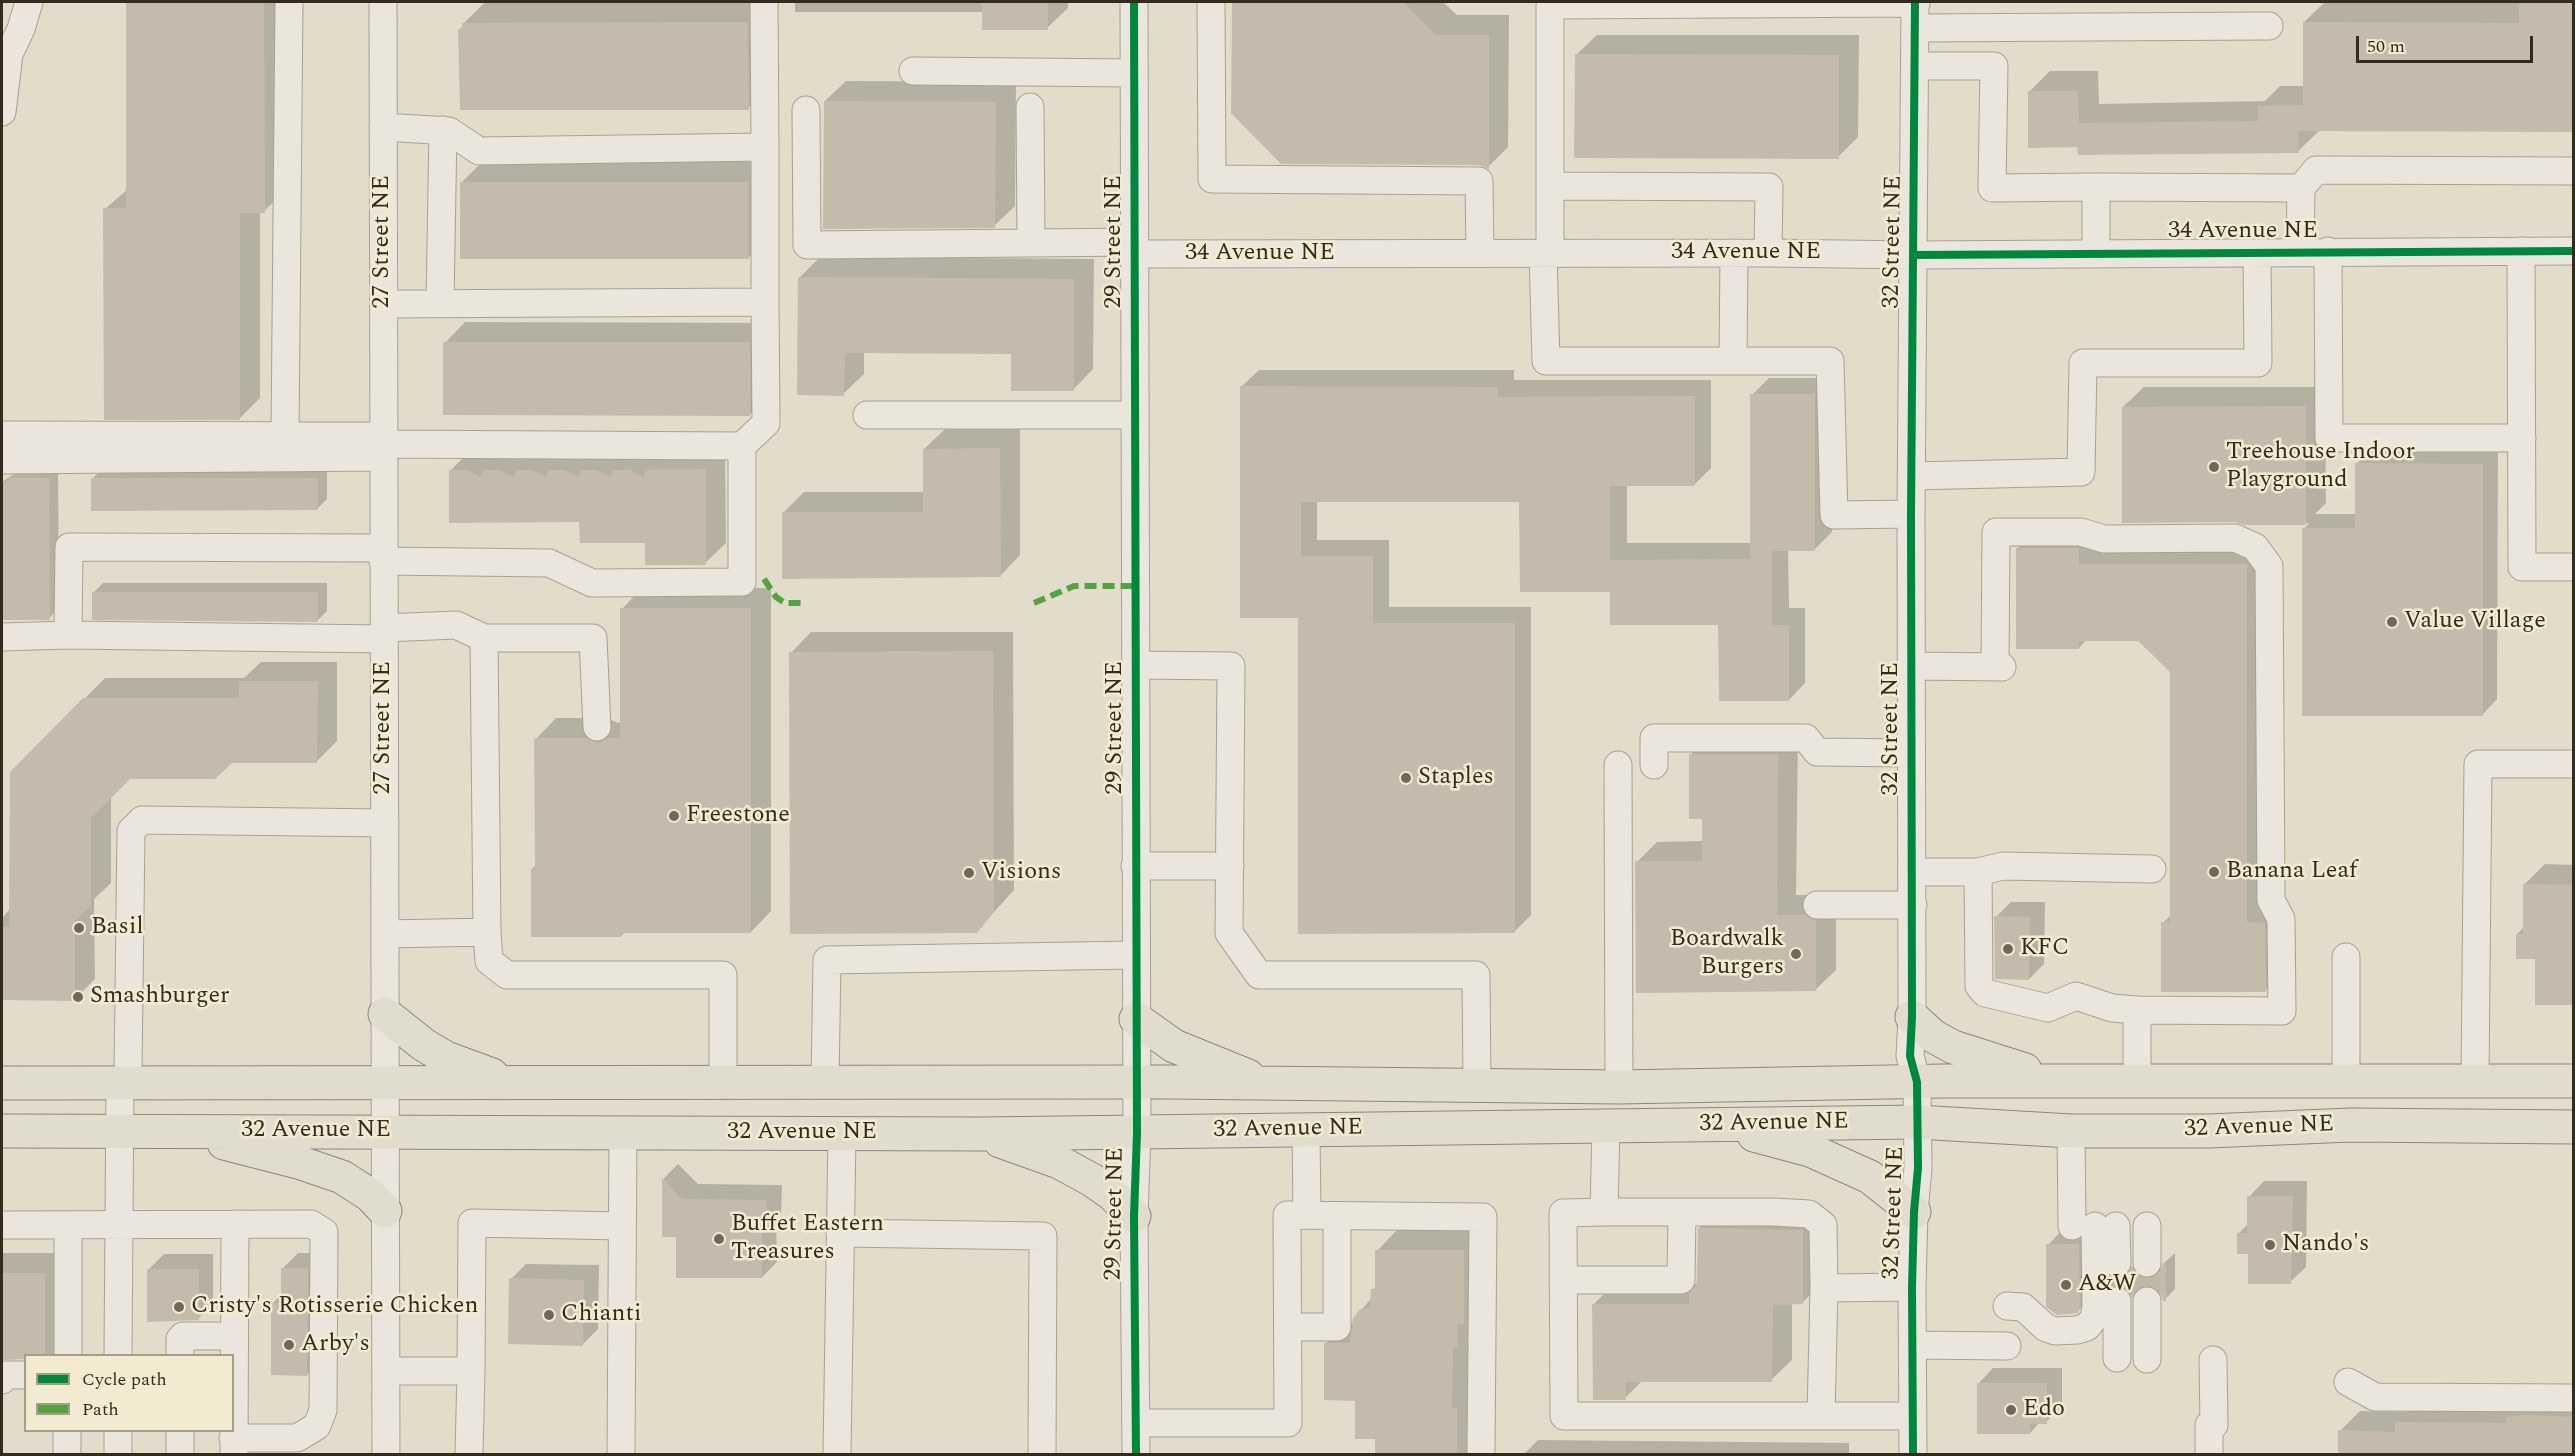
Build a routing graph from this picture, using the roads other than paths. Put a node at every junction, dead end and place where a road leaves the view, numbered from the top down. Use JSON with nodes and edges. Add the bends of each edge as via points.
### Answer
{"nodes":[{"id":1,"x":28,"y":2,"type":"edge"},
{"id":2,"x":289,"y":2,"type":"edge"},
{"id":3,"x":383,"y":2,"type":"edge"},
{"id":4,"x":764,"y":2,"type":"edge"},
{"id":5,"x":1134,"y":2,"type":"edge"},
{"id":6,"x":1211,"y":2,"type":"edge"},
{"id":7,"x":1550,"y":3,"type":"edge"},
{"id":8,"x":1916,"y":11,"type":"edge"},
{"id":9,"x":2269,"y":26,"type":"dead end"},
{"id":10,"x":5,"y":54,"type":"edge"},
{"id":11,"x":1916,"y":66,"type":"junction"},
{"id":12,"x":913,"y":71,"type":"dead end"},
{"id":13,"x":1134,"y":73,"type":"junction"},
{"id":14,"x":1030,"y":107,"type":"dead end"},
{"id":15,"x":806,"y":110,"type":"dead end"},
{"id":16,"x":2,"y":112,"type":"edge"},
{"id":17,"x":383,"y":127,"type":"junction"},
{"id":18,"x":443,"y":130,"type":"junction"},
{"id":19,"x":765,"y":147,"type":"junction"},
{"id":20,"x":2574,"y":171,"type":"edge"},
{"id":21,"x":1550,"y":186,"type":"junction"},
{"id":22,"x":2096,"y":187,"type":"junction"},
{"id":23,"x":2301,"y":188,"type":"junction"},
{"id":24,"x":1031,"y":243,"type":"junction"},
{"id":25,"x":1135,"y":248,"type":"junction"},
{"id":26,"x":2328,"y":251,"type":"junction"},
{"id":27,"x":2521,"y":251,"type":"junction"},
{"id":28,"x":2574,"y":251,"type":"edge"},
{"id":29,"x":2096,"y":252,"type":"junction"},
{"id":30,"x":2300,"y":252,"type":"junction"},
{"id":31,"x":1480,"y":253,"type":"junction"},
{"id":32,"x":1547,"y":253,"type":"junction"},
{"id":33,"x":1734,"y":253,"type":"junction"},
{"id":34,"x":1768,"y":253,"type":"junction"},
{"id":35,"x":2257,"y":253,"type":"junction"},
{"id":36,"x":1913,"y":255,"type":"junction"},
{"id":37,"x":765,"y":302,"type":"junction"},
{"id":38,"x":440,"y":303,"type":"junction"},
{"id":39,"x":384,"y":304,"type":"junction"},
{"id":40,"x":1733,"y":361,"type":"junction"},
{"id":41,"x":867,"y":415,"type":"dead end"},
{"id":42,"x":1135,"y":415,"type":"junction"},
{"id":43,"x":2,"y":435,"type":"edge"},
{"id":44,"x":285,"y":435,"type":"junction"},
{"id":45,"x":2522,"y":438,"type":"junction"},
{"id":46,"x":383,"y":446,"type":"junction"},
{"id":47,"x":742,"y":446,"type":"junction"},
{"id":48,"x":2,"y":460,"type":"edge"},
{"id":49,"x":1912,"y":476,"type":"junction"},
{"id":50,"x":1911,"y":514,"type":"junction"},
{"id":51,"x":383,"y":554,"type":"junction"},
{"id":52,"x":2574,"y":567,"type":"edge"},
{"id":53,"x":384,"y":634,"type":"junction"},
{"id":54,"x":68,"y":635,"type":"junction"},
{"id":55,"x":2,"y":637,"type":"edge"},
{"id":56,"x":484,"y":638,"type":"junction"},
{"id":57,"x":1135,"y":665,"type":"junction"},
{"id":58,"x":1912,"y":666,"type":"junction"},
{"id":59,"x":597,"y":727,"type":"dead end"},
{"id":60,"x":1911,"y":753,"type":"junction"},
{"id":61,"x":2574,"y":764,"type":"edge"},
{"id":62,"x":1618,"y":765,"type":"dead end"},
{"id":63,"x":1654,"y":765,"type":"dead end"},
{"id":64,"x":385,"y":823,"type":"junction"},
{"id":65,"x":1136,"y":866,"type":"junction"},
{"id":66,"x":1230,"y":866,"type":"junction"},
{"id":67,"x":2152,"y":868,"type":"dead end"},
{"id":68,"x":1912,"y":872,"type":"junction"},
{"id":69,"x":1978,"y":872,"type":"junction"},
{"id":70,"x":1817,"y":905,"type":"dead end"},
{"id":71,"x":1912,"y":905,"type":"junction"},
{"id":72,"x":487,"y":932,"type":"junction"},
{"id":73,"x":385,"y":934,"type":"junction"},
{"id":74,"x":1136,"y":955,"type":"junction"},
{"id":75,"x":2346,"y":957,"type":"dead end"},
{"id":76,"x":2137,"y":1010,"type":"junction"},
{"id":77,"x":385,"y":1014,"type":"junction"},
{"id":78,"x":1912,"y":1017,"type":"junction"},
{"id":79,"x":1136,"y":1019,"type":"junction"},
{"id":80,"x":2064,"y":1080,"type":"junction"},
{"id":81,"x":2346,"y":1080,"type":"junction"},
{"id":82,"x":2137,"y":1081,"type":"junction"},
{"id":83,"x":2574,"y":1081,"type":"edge"},
{"id":84,"x":1917,"y":1082,"type":"junction"},
{"id":85,"x":2475,"y":1082,"type":"junction"},
{"id":86,"x":2,"y":1083,"type":"edge"},
{"id":87,"x":120,"y":1083,"type":"junction"},
{"id":88,"x":386,"y":1083,"type":"junction"},
{"id":89,"x":513,"y":1083,"type":"junction"},
{"id":90,"x":723,"y":1083,"type":"junction"},
{"id":91,"x":1136,"y":1083,"type":"junction"},
{"id":92,"x":1267,"y":1083,"type":"junction"},
{"id":93,"x":825,"y":1084,"type":"junction"},
{"id":94,"x":1477,"y":1087,"type":"junction"},
{"id":95,"x":1619,"y":1087,"type":"junction"},
{"id":96,"x":1917,"y":1122,"type":"junction"},
{"id":97,"x":1717,"y":1125,"type":"junction"},
{"id":98,"x":1606,"y":1127,"type":"junction"},
{"id":99,"x":2574,"y":1127,"type":"edge"},
{"id":100,"x":1306,"y":1129,"type":"junction"},
{"id":101,"x":2,"y":1131,"type":"edge"},
{"id":102,"x":120,"y":1131,"type":"junction"},
{"id":103,"x":176,"y":1131,"type":"junction"},
{"id":104,"x":386,"y":1131,"type":"junction"},
{"id":105,"x":2071,"y":1131,"type":"junction"},
{"id":106,"x":623,"y":1132,"type":"junction"},
{"id":107,"x":1137,"y":1132,"type":"junction"},
{"id":108,"x":842,"y":1134,"type":"junction"},
{"id":109,"x":982,"y":1134,"type":"junction"},
{"id":110,"x":385,"y":1211,"type":"junction"},
{"id":111,"x":1604,"y":1212,"type":"junction"},
{"id":112,"x":1682,"y":1212,"type":"junction"},
{"id":113,"x":1914,"y":1212,"type":"junction"},
{"id":114,"x":1307,"y":1215,"type":"junction"},
{"id":115,"x":1134,"y":1216,"type":"junction"},
{"id":116,"x":1337,"y":1216,"type":"junction"},
{"id":117,"x":235,"y":1224,"type":"junction"},
{"id":118,"x":2,"y":1225,"type":"edge"},
{"id":119,"x":68,"y":1225,"type":"junction"},
{"id":120,"x":120,"y":1225,"type":"junction"},
{"id":121,"x":622,"y":1226,"type":"junction"},
{"id":122,"x":2113,"y":1226,"type":"junction"},
{"id":123,"x":840,"y":1233,"type":"junction"},
{"id":124,"x":2133,"y":1263,"type":"tunnel mouth"},
{"id":125,"x":1563,"y":1280,"type":"junction"},
{"id":126,"x":1912,"y":1287,"type":"junction"},
{"id":127,"x":1824,"y":1288,"type":"junction"},
{"id":128,"x":2132,"y":1301,"type":"tunnel mouth"},
{"id":129,"x":2007,"y":1306,"type":"dead end"},
{"id":130,"x":1288,"y":1327,"type":"junction"},
{"id":131,"x":234,"y":1336,"type":"junction"},
{"id":132,"x":1912,"y":1345,"type":"junction"},
{"id":133,"x":2007,"y":1346,"type":"dead end"},
{"id":134,"x":68,"y":1354,"type":"edge"},
{"id":135,"x":118,"y":1354,"type":"edge"},
{"id":136,"x":180,"y":1354,"type":"edge"},
{"id":137,"x":2132,"y":1358,"type":"dead end"},
{"id":138,"x":2213,"y":1360,"type":"dead end"},
{"id":139,"x":386,"y":1371,"type":"junction"},
{"id":140,"x":471,"y":1371,"type":"junction"},
{"id":141,"x":24,"y":1375,"type":"edge"},
{"id":142,"x":2,"y":1380,"type":"edge"},
{"id":143,"x":2348,"y":1382,"type":"dead end"},
{"id":144,"x":2574,"y":1398,"type":"edge"},
{"id":145,"x":1821,"y":1416,"type":"junction"},
{"id":146,"x":1912,"y":1416,"type":"junction"},
{"id":147,"x":1136,"y":1423,"type":"junction"},
{"id":148,"x":68,"y":1432,"type":"edge"},
{"id":149,"x":118,"y":1432,"type":"edge"},
{"id":150,"x":180,"y":1432,"type":"edge"},
{"id":151,"x":234,"y":1446,"type":"edge"},
{"id":152,"x":68,"y":1455,"type":"edge"},
{"id":153,"x":117,"y":1455,"type":"edge"},
{"id":154,"x":180,"y":1455,"type":"edge"},
{"id":155,"x":386,"y":1455,"type":"edge"},
{"id":156,"x":469,"y":1455,"type":"edge"},
{"id":157,"x":621,"y":1455,"type":"edge"},
{"id":158,"x":837,"y":1455,"type":"edge"},
{"id":159,"x":1042,"y":1455,"type":"edge"},
{"id":160,"x":1136,"y":1455,"type":"edge"},
{"id":161,"x":1481,"y":1455,"type":"edge"},
{"id":162,"x":1912,"y":1455,"type":"edge"},
{"id":163,"x":2209,"y":1455,"type":"edge"}],
"edges":[{"from":1,"to":10,"type":"street","via":[[21,29]]},
{"from":2,"to":44,"type":"street"},
{"from":3,"to":17,"type":"street","name":"27 Street NE"},
{"from":4,"to":19,"type":"street"},
{"from":5,"to":13,"type":"street","name":"29 Street NE"},
{"from":6,"to":31,"type":"street","via":[[1212,178],[1479,181]]},
{"from":7,"to":8,"type":"street"},
{"from":7,"to":21,"type":"street"},
{"from":8,"to":9,"type":"street"},
{"from":8,"to":11,"type":"street","name":"32 Street NE"},
{"from":10,"to":16,"type":"street"},
{"from":11,"to":22,"type":"street","via":[[1994,66],[1992,188]]},
{"from":11,"to":36,"type":"street","name":"32 Street NE"},
{"from":12,"to":13,"type":"street"},
{"from":13,"to":25,"type":"street","name":"29 Street NE"},
{"from":14,"to":24,"type":"street"},
{"from":15,"to":24,"type":"street","name":"34 Avenue NE","via":[[807,245]]},
{"from":17,"to":18,"type":"street"},
{"from":17,"to":39,"type":"street","name":"27 Street NE"},
{"from":18,"to":19,"type":"street","via":[[479,151]]},
{"from":18,"to":38,"type":"street"},
{"from":19,"to":37,"type":"street"},
{"from":20,"to":23,"type":"street","via":[[2316,170]]},
{"from":21,"to":32,"type":"street"},
{"from":21,"to":34,"type":"street","via":[[1769,187]]},
{"from":22,"to":23,"type":"street"},
{"from":22,"to":29,"type":"street"},
{"from":23,"to":30,"type":"street"},
{"from":24,"to":25,"type":"street","name":"34 Avenue NE"},
{"from":25,"to":31,"type":"street","name":"34 Avenue NE"},
{"from":25,"to":42,"type":"street","name":"29 Street NE"},
{"from":26,"to":27,"type":"street","name":"34 Avenue NE"},
{"from":26,"to":30,"type":"street","name":"34 Avenue NE"},
{"from":26,"to":45,"type":"street","via":[[2329,438]]},
{"from":27,"to":28,"type":"street","name":"34 Avenue NE"},
{"from":27,"to":45,"type":"street"},
{"from":29,"to":35,"type":"street","name":"34 Avenue NE"},
{"from":29,"to":36,"type":"street","name":"34 Avenue NE"},
{"from":30,"to":35,"type":"street","name":"34 Avenue NE"},
{"from":31,"to":32,"type":"street","name":"34 Avenue NE"},
{"from":32,"to":33,"type":"street","name":"34 Avenue NE"},
{"from":32,"to":40,"type":"street","via":[[1546,361]]},
{"from":33,"to":34,"type":"street","name":"34 Avenue NE"},
{"from":33,"to":40,"type":"street"},
{"from":34,"to":36,"type":"street","name":"34 Avenue NE"},
{"from":35,"to":49,"type":"street","via":[[2258,363],[2083,363],[2081,472]]},
{"from":36,"to":49,"type":"street","name":"32 Street NE"},
{"from":37,"to":38,"type":"street"},
{"from":37,"to":47,"type":"street","via":[[766,423]]},
{"from":38,"to":39,"type":"street"},
{"from":39,"to":46,"type":"street","name":"27 Street NE"},
{"from":40,"to":50,"type":"street","via":[[1830,361],[1834,515]]},
{"from":41,"to":42,"type":"street"},
{"from":42,"to":57,"type":"street","name":"29 Street NE"},
{"from":43,"to":44,"type":"street"},
{"from":44,"to":46,"type":"street"},
{"from":45,"to":52,"type":"street","via":[[2522,567]]},
{"from":46,"to":47,"type":"street"},
{"from":46,"to":48,"type":"street"},
{"from":46,"to":51,"type":"street","name":"27 Street NE"},
{"from":47,"to":51,"type":"street","via":[[742,582],[592,583],[549,563]]},
{"from":49,"to":50,"type":"street","name":"32 Street NE"},
{"from":50,"to":58,"type":"street","name":"32 Street NE"},
{"from":51,"to":53,"type":"street","name":"27 Street NE"},
{"from":51,"to":54,"type":"street","via":[[69,547]]},
{"from":53,"to":54,"type":"street"},
{"from":53,"to":56,"type":"street","via":[[456,625]]},
{"from":53,"to":64,"type":"street","name":"27 Street NE"},
{"from":54,"to":55,"type":"street"},
{"from":56,"to":59,"type":"street","via":[[593,638]]},
{"from":56,"to":72,"type":"street"},
{"from":57,"to":65,"type":"street","name":"29 Street NE"},
{"from":57,"to":66,"type":"street","via":[[1232,666]]},
{"from":58,"to":60,"type":"street","name":"32 Street NE"},
{"from":58,"to":76,"type":"street","via":[[1998,667],[1996,532],[2080,532],[2104,539],[2235,538],[2255,547],[2269,566],[2271,900],[2281,919],[2282,1011]]},
{"from":60,"to":63,"type":"street","via":[[1817,752],[1806,738],[1654,738]]},
{"from":60,"to":68,"type":"street","name":"32 Street NE"},
{"from":61,"to":85,"type":"street","via":[[2478,764]]},
{"from":62,"to":95,"type":"street"},
{"from":64,"to":73,"type":"street","name":"27 Street NE"},
{"from":64,"to":87,"type":"street","via":[[142,820],[131,831],[128,1072]]},
{"from":65,"to":66,"type":"street"},
{"from":65,"to":74,"type":"street","name":"29 Street NE"},
{"from":66,"to":94,"type":"street","via":[[1229,933],[1258,975],[1476,975]]},
{"from":67,"to":69,"type":"street","via":[[2003,866]]},
{"from":68,"to":69,"type":"street"},
{"from":68,"to":71,"type":"street","name":"32 Street NE"},
{"from":69,"to":76,"type":"street","via":[[1978,986],[1984,993],[2048,1008],[2076,996],[2112,1008]]},
{"from":70,"to":71,"type":"street"},
{"from":71,"to":78,"type":"street","name":"32 Street NE"},
{"from":72,"to":73,"type":"street"},
{"from":72,"to":90,"type":"street","via":[[489,961],[507,975],[723,975]]},
{"from":73,"to":77,"type":"street","name":"27 Street NE"},
{"from":74,"to":79,"type":"street","name":"29 Street NE"},
{"from":74,"to":93,"type":"street","via":[[827,960]]},
{"from":75,"to":81,"type":"street"},
{"from":76,"to":82,"type":"street"},
{"from":77,"to":88,"type":"street","name":"27 Street NE"},
{"from":77,"to":89,"type":"main road","via":[[424,1046],[446,1058]]},
{"from":78,"to":80,"type":"main road","via":[[1953,1047]]},
{"from":78,"to":84,"type":"street","name":"32 Street NE","via":[[1910,1056]]},
{"from":79,"to":91,"type":"street","name":"29 Street NE"},
{"from":79,"to":92,"type":"main road","via":[[1174,1046]]},
{"from":80,"to":82,"type":"main road","name":"32 Avenue NE"},
{"from":80,"to":84,"type":"main road","name":"32 Avenue NE"},
{"from":81,"to":82,"type":"main road","name":"32 Avenue NE"},
{"from":81,"to":85,"type":"main road","name":"32 Avenue NE"},
{"from":83,"to":85,"type":"main road","name":"32 Avenue NE"},
{"from":84,"to":95,"type":"main road","name":"32 Avenue NE"},
{"from":84,"to":96,"type":"street","name":"32 Street NE"},
{"from":86,"to":87,"type":"main road","name":"32 Avenue NE"},
{"from":87,"to":88,"type":"main road","name":"32 Avenue NE"},
{"from":87,"to":102,"type":"street"},
{"from":88,"to":89,"type":"main road","name":"32 Avenue NE"},
{"from":88,"to":104,"type":"street","name":"27 Street NE"},
{"from":89,"to":90,"type":"main road","name":"32 Avenue NE"},
{"from":90,"to":93,"type":"main road","name":"32 Avenue NE"},
{"from":91,"to":92,"type":"main road","name":"32 Avenue NE"},
{"from":91,"to":93,"type":"main road","name":"32 Avenue NE"},
{"from":91,"to":107,"type":"street","name":"29 Street NE"},
{"from":92,"to":94,"type":"main road","name":"32 Avenue NE"},
{"from":94,"to":95,"type":"main road","name":"32 Avenue NE"},
{"from":96,"to":97,"type":"main road","name":"32 Avenue NE"},
{"from":96,"to":105,"type":"main road","name":"32 Avenue NE"},
{"from":96,"to":113,"type":"street","name":"32 Street NE"},
{"from":97,"to":98,"type":"main road","name":"32 Avenue NE"},
{"from":97,"to":113,"type":"main road","via":[[1810,1150],[1870,1177]]},
{"from":98,"to":100,"type":"main road","name":"32 Avenue NE"},
{"from":98,"to":111,"type":"street"},
{"from":99,"to":105,"type":"main road","name":"32 Avenue NE","via":[[2351,1125]]},
{"from":100,"to":107,"type":"main road","name":"32 Avenue NE"},
{"from":100,"to":114,"type":"street"},
{"from":101,"to":102,"type":"main road","name":"32 Avenue NE"},
{"from":102,"to":103,"type":"main road","name":"32 Avenue NE"},
{"from":102,"to":120,"type":"street"},
{"from":103,"to":104,"type":"main road","name":"32 Avenue NE"},
{"from":103,"to":110,"type":"main road","via":[[342,1177],[370,1195]]},
{"from":104,"to":106,"type":"main road","name":"32 Avenue NE"},
{"from":104,"to":110,"type":"street","name":"27 Street NE"},
{"from":105,"to":122,"type":"street"},
{"from":106,"to":108,"type":"main road","name":"32 Avenue NE"},
{"from":106,"to":121,"type":"street"},
{"from":107,"to":109,"type":"main road","name":"32 Avenue NE"},
{"from":107,"to":115,"type":"street","name":"29 Street NE"},
{"from":108,"to":109,"type":"main road","name":"32 Avenue NE"},
{"from":108,"to":123,"type":"street"},
{"from":109,"to":115,"type":"main road","via":[[1059,1162],[1112,1194]]},
{"from":110,"to":139,"type":"street","name":"27 Street NE"},
{"from":111,"to":112,"type":"street"},
{"from":111,"to":125,"type":"street","via":[[1563,1212]]},
{"from":112,"to":125,"type":"street","via":[[1682,1280]]},
{"from":112,"to":127,"type":"street","via":[[1809,1215],[1823,1225]]},
{"from":113,"to":126,"type":"street","name":"32 Street NE"},
{"from":114,"to":116,"type":"street"},
{"from":114,"to":130,"type":"street","via":[[1287,1215]]},
{"from":115,"to":147,"type":"street","name":"29 Street NE"},
{"from":116,"to":130,"type":"street","via":[[1337,1327]]},
{"from":116,"to":161,"type":"street","via":[[1483,1217]]},
{"from":117,"to":120,"type":"street"},
{"from":117,"to":131,"type":"street"},
{"from":117,"to":151,"type":"street","via":[[311,1224],[324,1232],[323,1410],[317,1426],[297,1437]]},
{"from":118,"to":119,"type":"street"},
{"from":119,"to":120,"type":"street"},
{"from":119,"to":134,"type":"street"},
{"from":120,"to":135,"type":"street"},
{"from":121,"to":140,"type":"street","via":[[472,1223]]},
{"from":121,"to":157,"type":"street"},
{"from":122,"to":124,"type":"street"},
{"from":122,"to":129,"type":"street","via":[[2094,1318],[2087,1327],[2055,1331],[2023,1307]]},
{"from":123,"to":158,"type":"street"},
{"from":123,"to":159,"type":"street","via":[[1043,1236]]},
{"from":125,"to":145,"type":"street","via":[[1564,1416]]},
{"from":126,"to":127,"type":"street"},
{"from":126,"to":132,"type":"street","name":"32 Street NE"},
{"from":127,"to":145,"type":"street"},
{"from":128,"to":137,"type":"street"},
{"from":130,"to":147,"type":"street","via":[[1288,1423]]},
{"from":131,"to":136,"type":"street","via":[[183,1336]]},
{"from":131,"to":151,"type":"street"},
{"from":132,"to":133,"type":"street"},
{"from":132,"to":146,"type":"street","name":"32 Street NE"},
{"from":138,"to":163,"type":"street"},
{"from":139,"to":140,"type":"street"},
{"from":139,"to":155,"type":"street","name":"27 Street NE"},
{"from":140,"to":156,"type":"street"},
{"from":141,"to":142,"type":"street","via":[[6,1375]]},
{"from":143,"to":144,"type":"street","via":[[2375,1397]]},
{"from":145,"to":146,"type":"street"},
{"from":146,"to":162,"type":"street","name":"32 Street NE"},
{"from":147,"to":160,"type":"street","name":"29 Street NE"},
{"from":148,"to":152,"type":"street"},
{"from":149,"to":153,"type":"street"},
{"from":150,"to":154,"type":"street"}]}
